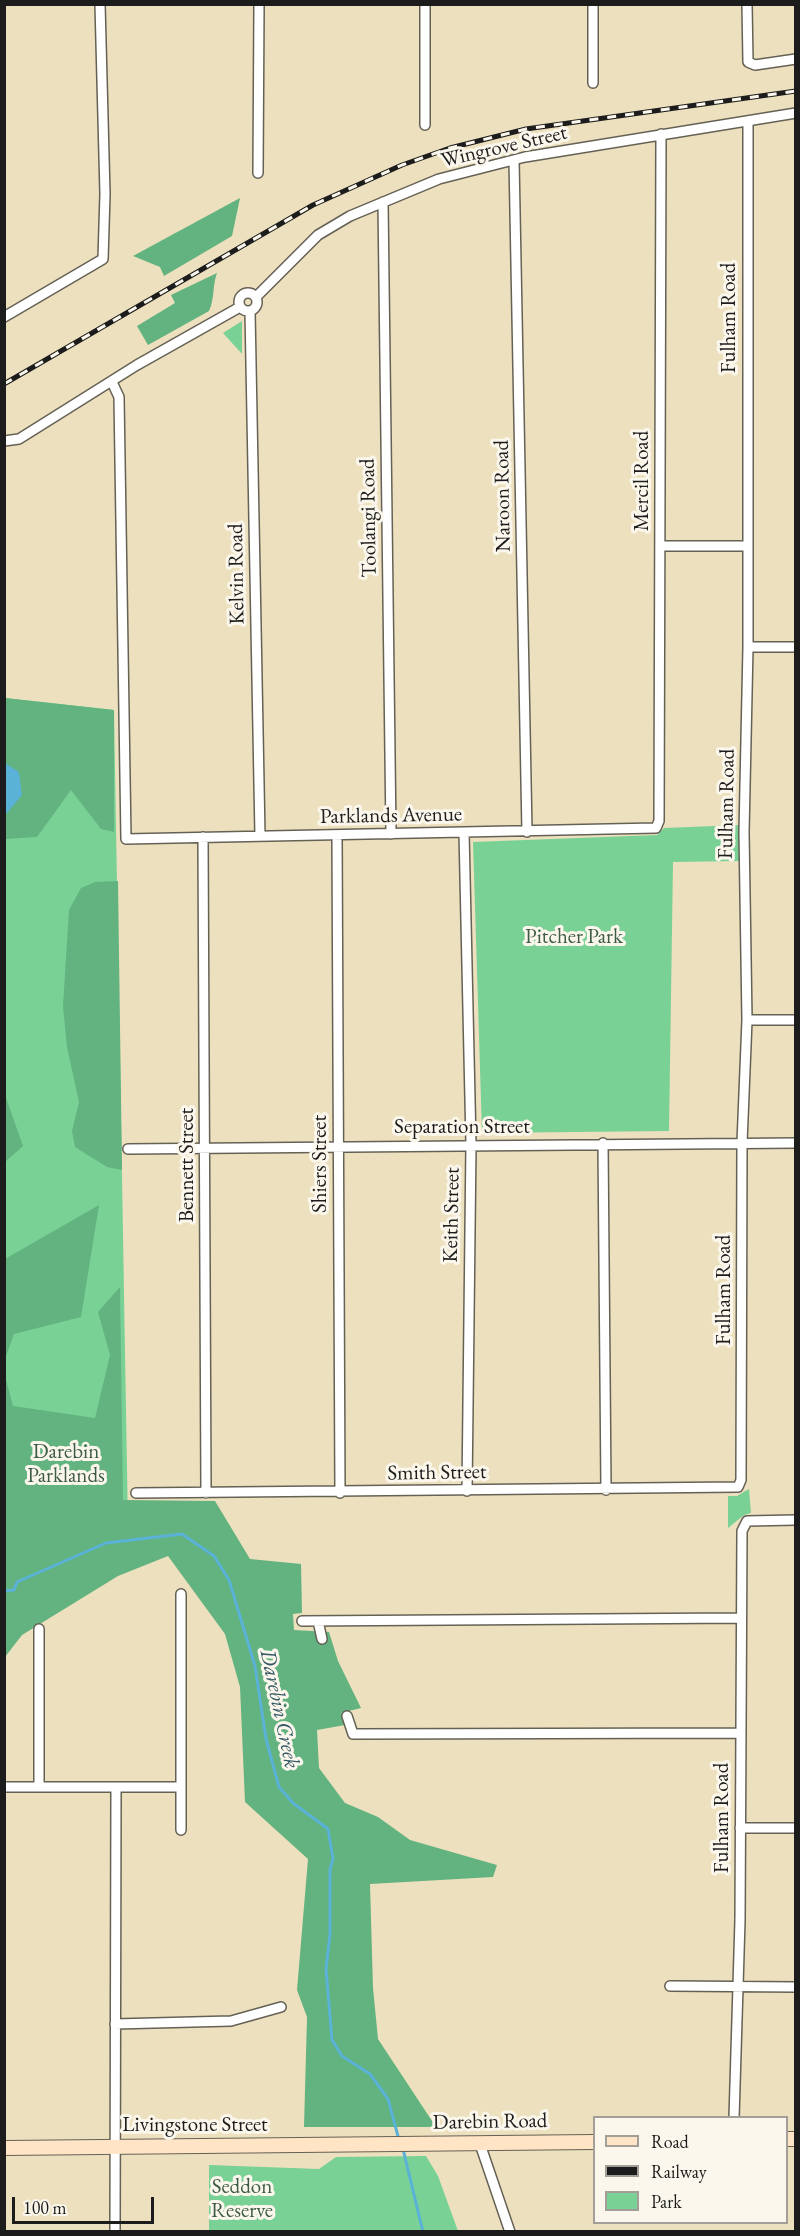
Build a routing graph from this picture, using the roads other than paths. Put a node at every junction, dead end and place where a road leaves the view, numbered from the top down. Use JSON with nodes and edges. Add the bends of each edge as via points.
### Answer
{"nodes":[{"id":1,"x":100,"y":4,"type":"edge"},
{"id":2,"x":259,"y":4,"type":"edge"},
{"id":3,"x":425,"y":4,"type":"edge"},
{"id":4,"x":593,"y":4,"type":"edge"},
{"id":5,"x":747,"y":4,"type":"edge"},
{"id":6,"x":795,"y":59,"type":"edge"},
{"id":7,"x":593,"y":83,"type":"dead end"},
{"id":8,"x":795,"y":113,"type":"edge"},
{"id":9,"x":748,"y":121,"type":"junction"},
{"id":10,"x":425,"y":125,"type":"dead end"},
{"id":11,"x":661,"y":134,"type":"junction"},
{"id":12,"x":514,"y":160,"type":"junction"},
{"id":13,"x":258,"y":172,"type":"dead end"},
{"id":14,"x":383,"y":202,"type":"junction"},
{"id":15,"x":256,"y":297,"type":"junction"},
{"id":16,"x":240,"y":307,"type":"junction"},
{"id":17,"x":250,"y":311,"type":"junction"},
{"id":18,"x":4,"y":317,"type":"edge"},
{"id":19,"x":112,"y":382,"type":"junction"},
{"id":20,"x":4,"y":441,"type":"edge"},
{"id":21,"x":660,"y":546,"type":"junction"},
{"id":22,"x":747,"y":546,"type":"junction"},
{"id":23,"x":748,"y":647,"type":"junction"},
{"id":24,"x":795,"y":647,"type":"edge"},
{"id":25,"x":656,"y":828,"type":"joint"},
{"id":26,"x":464,"y":832,"type":"junction"},
{"id":27,"x":527,"y":832,"type":"junction"},
{"id":28,"x":391,"y":834,"type":"junction"},
{"id":29,"x":337,"y":835,"type":"junction"},
{"id":30,"x":260,"y":836,"type":"junction"},
{"id":31,"x":203,"y":837,"type":"junction"},
{"id":32,"x":747,"y":1020,"type":"junction"},
{"id":33,"x":795,"y":1020,"type":"edge"},
{"id":34,"x":603,"y":1143,"type":"junction"},
{"id":35,"x":742,"y":1143,"type":"junction"},
{"id":36,"x":795,"y":1143,"type":"edge"},
{"id":37,"x":471,"y":1144,"type":"junction"},
{"id":38,"x":338,"y":1146,"type":"junction"},
{"id":39,"x":205,"y":1147,"type":"junction"},
{"id":40,"x":128,"y":1149,"type":"dead end"},
{"id":41,"x":738,"y":1487,"type":"joint"},
{"id":42,"x":606,"y":1490,"type":"junction"},
{"id":43,"x":467,"y":1491,"type":"junction"},
{"id":44,"x":136,"y":1493,"type":"dead end"},
{"id":45,"x":206,"y":1493,"type":"junction"},
{"id":46,"x":340,"y":1493,"type":"junction"},
{"id":47,"x":795,"y":1520,"type":"edge"},
{"id":48,"x":182,"y":1594,"type":"dead end"},
{"id":49,"x":740,"y":1618,"type":"junction"},
{"id":50,"x":302,"y":1621,"type":"dead end"},
{"id":51,"x":318,"y":1621,"type":"junction"},
{"id":52,"x":39,"y":1629,"type":"dead end"},
{"id":53,"x":322,"y":1639,"type":"dead end"},
{"id":54,"x":347,"y":1716,"type":"dead end"},
{"id":55,"x":741,"y":1733,"type":"junction"},
{"id":56,"x":4,"y":1786,"type":"edge"},
{"id":57,"x":39,"y":1786,"type":"junction"},
{"id":58,"x":116,"y":1787,"type":"junction"},
{"id":59,"x":181,"y":1787,"type":"junction"},
{"id":60,"x":740,"y":1828,"type":"junction"},
{"id":61,"x":795,"y":1828,"type":"edge"},
{"id":62,"x":181,"y":1830,"type":"dead end"},
{"id":63,"x":670,"y":1986,"type":"dead end"},
{"id":64,"x":739,"y":1986,"type":"junction"},
{"id":65,"x":795,"y":1987,"type":"edge"},
{"id":66,"x":281,"y":2007,"type":"dead end"},
{"id":67,"x":115,"y":2024,"type":"junction"},
{"id":68,"x":734,"y":2116,"type":"edge"},
{"id":69,"x":593,"y":2142,"type":"edge"},
{"id":70,"x":480,"y":2144,"type":"junction"},
{"id":71,"x":386,"y":2145,"type":"joint"},
{"id":72,"x":115,"y":2147,"type":"junction"},
{"id":73,"x":4,"y":2148,"type":"edge"},
{"id":74,"x":115,"y":2232,"type":"edge"},
{"id":75,"x":510,"y":2232,"type":"edge"}],
"edges":[{"from":1,"to":18,"type":"street","via":[[103,259]]},
{"from":2,"to":13,"type":"street"},
{"from":3,"to":10,"type":"street"},
{"from":4,"to":7,"type":"street"},
{"from":5,"to":6,"type":"street","via":[[750,63]]},
{"from":8,"to":9,"type":"street","name":"Wingrove Street"},
{"from":9,"to":11,"type":"street","name":"Wingrove Street"},
{"from":9,"to":22,"type":"street","name":"Fulham Road"},
{"from":11,"to":12,"type":"street","name":"Wingrove Street"},
{"from":11,"to":21,"type":"street","name":"Mercil Road"},
{"from":12,"to":14,"type":"street","name":"Wingrove Street","via":[[439,179]]},
{"from":12,"to":27,"type":"street","name":"Naroon Road"},
{"from":14,"to":15,"type":"street","name":"Wingrove Street","via":[[318,235]]},
{"from":14,"to":28,"type":"street","name":"Toolangi Road"},
{"from":15,"to":16,"type":"street","via":[[249,292],[243,294]]},
{"from":15,"to":17,"type":"street","via":[[256,306]]},
{"from":16,"to":17,"type":"street"},
{"from":16,"to":19,"type":"street"},
{"from":17,"to":30,"type":"street","name":"Kelvin Road"},
{"from":19,"to":20,"type":"street","via":[[19,439]]},
{"from":19,"to":31,"type":"street","name":"Parklands Avenue","via":[[119,401],[126,839]]},
{"from":21,"to":22,"type":"street"},
{"from":21,"to":25,"type":"street","name":"Mercil Road"},
{"from":22,"to":23,"type":"street","name":"Fulham Road"},
{"from":23,"to":24,"type":"street"},
{"from":23,"to":32,"type":"street","name":"Fulham Road","via":[[744,832]]},
{"from":25,"to":27,"type":"street","name":"Parklands Avenue"},
{"from":26,"to":27,"type":"street","name":"Parklands Avenue"},
{"from":26,"to":28,"type":"street","name":"Parklands Avenue"},
{"from":26,"to":37,"type":"street","name":"Keith Street"},
{"from":28,"to":29,"type":"street","name":"Parklands Avenue"},
{"from":29,"to":30,"type":"street","name":"Parklands Avenue"},
{"from":29,"to":38,"type":"street","name":"Shiers Street"},
{"from":30,"to":31,"type":"street","name":"Parklands Avenue"},
{"from":31,"to":39,"type":"street","name":"Bennett Street"},
{"from":32,"to":33,"type":"street"},
{"from":32,"to":35,"type":"street","name":"Fulham Road"},
{"from":34,"to":35,"type":"street","name":"Separation Street"},
{"from":34,"to":37,"type":"street","name":"Separation Street"},
{"from":34,"to":42,"type":"street"},
{"from":35,"to":36,"type":"street","name":"Separation Street"},
{"from":35,"to":41,"type":"street","name":"Fulham Road"},
{"from":37,"to":38,"type":"street","name":"Separation Street"},
{"from":37,"to":43,"type":"street","name":"Keith Street"},
{"from":38,"to":39,"type":"street","name":"Separation Street"},
{"from":38,"to":46,"type":"street","name":"Shiers Street"},
{"from":39,"to":40,"type":"street","name":"Separation Street"},
{"from":39,"to":45,"type":"street","name":"Bennett Street"},
{"from":41,"to":42,"type":"street","name":"Smith Street"},
{"from":42,"to":43,"type":"street","name":"Smith Street"},
{"from":43,"to":46,"type":"street","name":"Smith Street"},
{"from":44,"to":45,"type":"street","name":"Smith Street"},
{"from":45,"to":46,"type":"street","name":"Smith Street"},
{"from":47,"to":49,"type":"street","name":"Fulham Road","via":[[747,1521],[742,1531]]},
{"from":48,"to":59,"type":"street"},
{"from":49,"to":51,"type":"street"},
{"from":49,"to":55,"type":"street","name":"Fulham Road"},
{"from":50,"to":51,"type":"street"},
{"from":51,"to":53,"type":"street"},
{"from":52,"to":57,"type":"street"},
{"from":54,"to":55,"type":"street","via":[[353,1734]]},
{"from":55,"to":60,"type":"street","name":"Fulham Road"},
{"from":56,"to":57,"type":"street"},
{"from":57,"to":58,"type":"street"},
{"from":58,"to":59,"type":"street"},
{"from":58,"to":67,"type":"street"},
{"from":59,"to":62,"type":"street"},
{"from":60,"to":61,"type":"street"},
{"from":60,"to":64,"type":"street","name":"Fulham Road"},
{"from":63,"to":64,"type":"street"},
{"from":64,"to":65,"type":"street"},
{"from":64,"to":68,"type":"street","name":"Fulham Road"},
{"from":66,"to":67,"type":"street","via":[[231,2021]]},
{"from":67,"to":72,"type":"street"},
{"from":69,"to":70,"type":"main road","name":"Darebin Road"},
{"from":70,"to":71,"type":"main road","name":"Darebin Road"},
{"from":70,"to":75,"type":"street"},
{"from":71,"to":72,"type":"main road","name":"Livingstone Street"},
{"from":72,"to":73,"type":"main road","name":"Livingstone Street"},
{"from":72,"to":74,"type":"street"}]}
